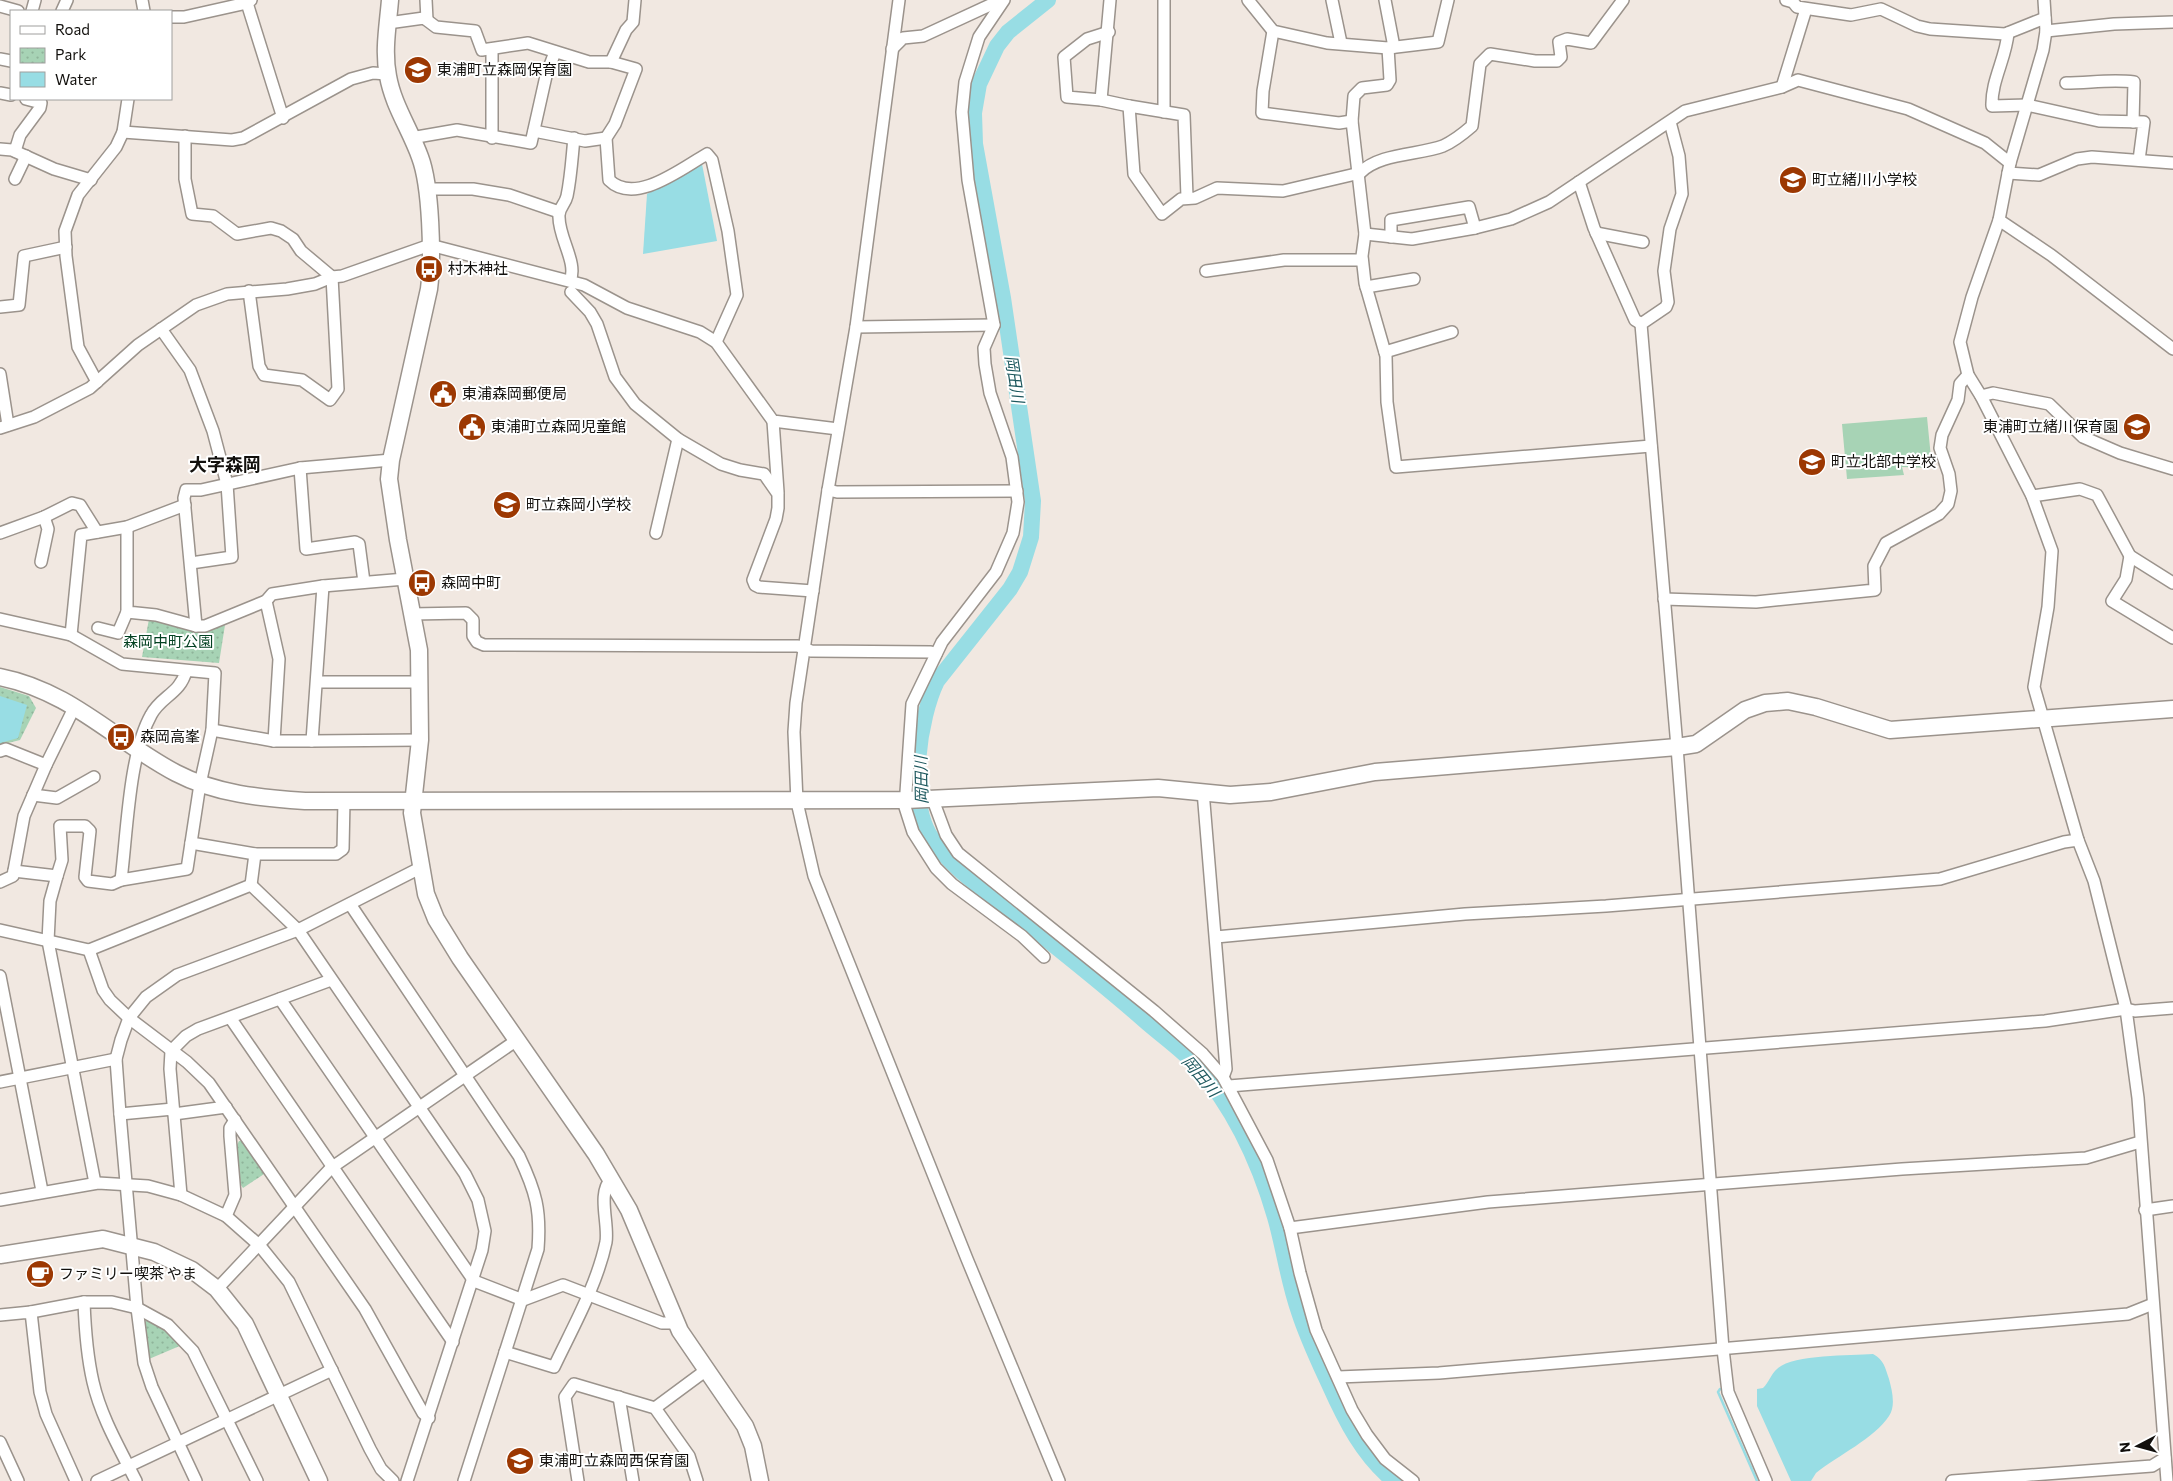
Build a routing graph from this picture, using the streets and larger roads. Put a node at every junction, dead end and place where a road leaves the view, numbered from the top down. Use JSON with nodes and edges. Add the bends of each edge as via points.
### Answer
{"nodes":[{"id":1,"x":390,"y":0,"type":"edge"},
{"id":2,"x":426,"y":0,"type":"edge"},
{"id":3,"x":635,"y":0,"type":"edge"},
{"id":4,"x":899,"y":0,"type":"edge"},
{"id":5,"x":1003,"y":0,"type":"edge"},
{"id":6,"x":1110,"y":0,"type":"edge"},
{"id":7,"x":1164,"y":0,"type":"edge"},
{"id":8,"x":1248,"y":0,"type":"edge"},
{"id":9,"x":1332,"y":0,"type":"edge"},
{"id":10,"x":1385,"y":0,"type":"edge"},
{"id":11,"x":1448,"y":0,"type":"edge"},
{"id":12,"x":1623,"y":0,"type":"edge"},
{"id":13,"x":2044,"y":0,"type":"edge"},
{"id":14,"x":1791,"y":1,"type":"edge"},
{"id":15,"x":249,"y":2,"type":"edge"},
{"id":16,"x":0,"y":6,"type":"edge"},
{"id":17,"x":1806,"y":9,"type":"junction"},
{"id":18,"x":14,"y":10,"type":"edge"},
{"id":19,"x":172,"y":17,"type":"edge"},
{"id":20,"x":2045,"y":18,"type":"junction"},
{"id":21,"x":427,"y":20,"type":"junction"},
{"id":22,"x":2173,"y":22,"type":"edge"},
{"id":23,"x":388,"y":23,"type":"junction"},
{"id":24,"x":1273,"y":31,"type":"junction"},
{"id":25,"x":2046,"y":31,"type":"junction"},
{"id":26,"x":1109,"y":32,"type":"junction"},
{"id":27,"x":2008,"y":33,"type":"junction"},
{"id":28,"x":1341,"y":43,"type":"junction"},
{"id":29,"x":492,"y":48,"type":"junction"},
{"id":30,"x":1391,"y":48,"type":"junction"},
{"id":31,"x":892,"y":49,"type":"junction"},
{"id":32,"x":555,"y":52,"type":"junction"},
{"id":33,"x":611,"y":62,"type":"junction"},
{"id":34,"x":387,"y":74,"type":"junction"},
{"id":35,"x":2066,"y":83,"type":"dead end"},
{"id":36,"x":1782,"y":87,"type":"junction"},
{"id":37,"x":30,"y":100,"type":"edge"},
{"id":38,"x":128,"y":100,"type":"edge"},
{"id":39,"x":1101,"y":100,"type":"junction"},
{"id":40,"x":2027,"y":105,"type":"junction"},
{"id":41,"x":1129,"y":106,"type":"junction"},
{"id":42,"x":1164,"y":112,"type":"junction"},
{"id":43,"x":282,"y":118,"type":"junction"},
{"id":44,"x":1352,"y":121,"type":"junction"},
{"id":45,"x":1670,"y":122,"type":"junction"},
{"id":46,"x":2133,"y":122,"type":"junction"},
{"id":47,"x":534,"y":131,"type":"junction"},
{"id":48,"x":123,"y":132,"type":"junction"},
{"id":49,"x":185,"y":136,"type":"junction"},
{"id":50,"x":411,"y":138,"type":"junction"},
{"id":51,"x":492,"y":138,"type":"junction"},
{"id":52,"x":574,"y":138,"type":"junction"},
{"id":53,"x":606,"y":138,"type":"junction"},
{"id":54,"x":0,"y":149,"type":"edge"},
{"id":55,"x":20,"y":154,"type":"junction"},
{"id":56,"x":2139,"y":160,"type":"junction"},
{"id":57,"x":2173,"y":163,"type":"edge"},
{"id":58,"x":2009,"y":168,"type":"junction"},
{"id":59,"x":1360,"y":173,"type":"junction"},
{"id":60,"x":15,"y":180,"type":"dead end"},
{"id":61,"x":91,"y":180,"type":"junction"},
{"id":62,"x":1578,"y":182,"type":"junction"},
{"id":63,"x":427,"y":189,"type":"junction"},
{"id":64,"x":1187,"y":197,"type":"junction"},
{"id":65,"x":559,"y":212,"type":"junction"},
{"id":66,"x":1999,"y":220,"type":"junction"},
{"id":67,"x":1474,"y":228,"type":"junction"},
{"id":68,"x":1365,"y":234,"type":"junction"},
{"id":69,"x":1596,"y":234,"type":"junction"},
{"id":70,"x":1391,"y":237,"type":"junction"},
{"id":71,"x":1643,"y":242,"type":"dead end"},
{"id":72,"x":430,"y":245,"type":"junction"},
{"id":73,"x":66,"y":247,"type":"junction"},
{"id":74,"x":1362,"y":260,"type":"junction"},
{"id":75,"x":1206,"y":271,"type":"dead end"},
{"id":76,"x":332,"y":277,"type":"junction"},
{"id":77,"x":1414,"y":279,"type":"dead end"},
{"id":78,"x":571,"y":287,"type":"junction"},
{"id":79,"x":1366,"y":287,"type":"junction"},
{"id":80,"x":249,"y":291,"type":"junction"},
{"id":81,"x":0,"y":307,"type":"edge"},
{"id":82,"x":1640,"y":323,"type":"dead end"},
{"id":83,"x":994,"y":325,"type":"junction"},
{"id":84,"x":856,"y":327,"type":"junction"},
{"id":85,"x":161,"y":329,"type":"junction"},
{"id":86,"x":1452,"y":332,"type":"dead end"},
{"id":87,"x":716,"y":342,"type":"junction"},
{"id":88,"x":2173,"y":349,"type":"edge"},
{"id":89,"x":1385,"y":352,"type":"junction"},
{"id":90,"x":0,"y":374,"type":"edge"},
{"id":91,"x":1968,"y":375,"type":"junction"},
{"id":92,"x":97,"y":382,"type":"junction"},
{"id":93,"x":1981,"y":396,"type":"junction"},
{"id":94,"x":773,"y":421,"type":"junction"},
{"id":95,"x":4,"y":426,"type":"edge"},
{"id":96,"x":838,"y":429,"type":"junction"},
{"id":97,"x":678,"y":439,"type":"junction"},
{"id":98,"x":1651,"y":446,"type":"junction"},
{"id":99,"x":391,"y":460,"type":"junction"},
{"id":100,"x":300,"y":468,"type":"junction"},
{"id":101,"x":2173,"y":469,"type":"edge"},
{"id":102,"x":227,"y":484,"type":"junction"},
{"id":103,"x":828,"y":490,"type":"junction"},
{"id":104,"x":1017,"y":491,"type":"junction"},
{"id":105,"x":778,"y":494,"type":"junction"},
{"id":106,"x":2032,"y":496,"type":"junction"},
{"id":107,"x":185,"y":505,"type":"junction"},
{"id":108,"x":44,"y":517,"type":"junction"},
{"id":109,"x":127,"y":527,"type":"junction"},
{"id":110,"x":97,"y":532,"type":"junction"},
{"id":111,"x":0,"y":533,"type":"edge"},
{"id":112,"x":656,"y":533,"type":"dead end"},
{"id":113,"x":2130,"y":556,"type":"junction"},
{"id":114,"x":41,"y":562,"type":"dead end"},
{"id":115,"x":191,"y":563,"type":"junction"},
{"id":116,"x":404,"y":578,"type":"junction"},
{"id":117,"x":364,"y":582,"type":"junction"},
{"id":118,"x":2173,"y":583,"type":"edge"},
{"id":119,"x":323,"y":586,"type":"junction"},
{"id":120,"x":813,"y":591,"type":"junction"},
{"id":121,"x":1664,"y":599,"type":"junction"},
{"id":122,"x":266,"y":601,"type":"junction"},
{"id":123,"x":127,"y":612,"type":"junction"},
{"id":124,"x":412,"y":614,"type":"junction"},
{"id":125,"x":0,"y":619,"type":"edge"},
{"id":126,"x":196,"y":626,"type":"junction"},
{"id":127,"x":98,"y":628,"type":"dead end"},
{"id":128,"x":71,"y":635,"type":"junction"},
{"id":129,"x":2173,"y":638,"type":"edge"},
{"id":130,"x":805,"y":649,"type":"junction"},
{"id":131,"x":936,"y":654,"type":"junction"},
{"id":132,"x":186,"y":671,"type":"junction"},
{"id":133,"x":0,"y":677,"type":"edge"},
{"id":134,"x":317,"y":682,"type":"junction"},
{"id":135,"x":421,"y":682,"type":"junction"},
{"id":136,"x":75,"y":706,"type":"junction"},
{"id":137,"x":2173,"y":709,"type":"edge"},
{"id":138,"x":2044,"y":720,"type":"junction"},
{"id":139,"x":212,"y":730,"type":"junction"},
{"id":140,"x":420,"y":740,"type":"junction"},
{"id":141,"x":274,"y":741,"type":"junction"},
{"id":142,"x":312,"y":741,"type":"junction"},
{"id":143,"x":1677,"y":747,"type":"junction"},
{"id":144,"x":137,"y":748,"type":"junction"},
{"id":145,"x":0,"y":751,"type":"edge"},
{"id":146,"x":46,"y":765,"type":"junction"},
{"id":147,"x":94,"y":777,"type":"dead end"},
{"id":148,"x":200,"y":784,"type":"junction"},
{"id":149,"x":1203,"y":791,"type":"junction"},
{"id":150,"x":33,"y":794,"type":"junction"},
{"id":151,"x":344,"y":800,"type":"junction"},
{"id":152,"x":906,"y":800,"type":"junction"},
{"id":153,"x":933,"y":800,"type":"junction"},
{"id":154,"x":412,"y":801,"type":"junction"},
{"id":155,"x":797,"y":802,"type":"junction"},
{"id":156,"x":2078,"y":840,"type":"junction"},
{"id":157,"x":191,"y":843,"type":"junction"},
{"id":158,"x":255,"y":854,"type":"junction"},
{"id":159,"x":420,"y":868,"type":"junction"},
{"id":160,"x":14,"y":871,"type":"junction"},
{"id":161,"x":57,"y":876,"type":"junction"},
{"id":162,"x":121,"y":880,"type":"junction"},
{"id":163,"x":0,"y":882,"type":"edge"},
{"id":164,"x":251,"y":885,"type":"junction"},
{"id":165,"x":1688,"y":900,"type":"junction"},
{"id":166,"x":350,"y":904,"type":"junction"},
{"id":167,"x":0,"y":930,"type":"edge"},
{"id":168,"x":298,"y":930,"type":"junction"},
{"id":169,"x":1216,"y":937,"type":"junction"},
{"id":170,"x":48,"y":942,"type":"junction"},
{"id":171,"x":89,"y":950,"type":"junction"},
{"id":172,"x":1044,"y":957,"type":"dead end"},
{"id":173,"x":0,"y":976,"type":"edge"},
{"id":174,"x":331,"y":980,"type":"junction"},
{"id":175,"x":280,"y":999,"type":"junction"},
{"id":176,"x":2173,"y":1008,"type":"edge"},
{"id":177,"x":2126,"y":1009,"type":"junction"},
{"id":178,"x":129,"y":1018,"type":"junction"},
{"id":179,"x":231,"y":1019,"type":"junction"},
{"id":180,"x":518,"y":1040,"type":"junction"},
{"id":181,"x":171,"y":1050,"type":"junction"},
{"id":182,"x":1701,"y":1050,"type":"junction"},
{"id":183,"x":116,"y":1059,"type":"junction"},
{"id":184,"x":72,"y":1067,"type":"junction"},
{"id":185,"x":463,"y":1075,"type":"junction"},
{"id":186,"x":19,"y":1078,"type":"junction"},
{"id":187,"x":1226,"y":1081,"type":"junction"},
{"id":188,"x":0,"y":1082,"type":"edge"},
{"id":189,"x":226,"y":1107,"type":"junction"},
{"id":190,"x":419,"y":1108,"type":"junction"},
{"id":191,"x":174,"y":1111,"type":"junction"},
{"id":192,"x":120,"y":1114,"type":"junction"},
{"id":193,"x":235,"y":1120,"type":"junction"},
{"id":194,"x":375,"y":1138,"type":"junction"},
{"id":195,"x":2140,"y":1142,"type":"junction"},
{"id":196,"x":332,"y":1168,"type":"junction"},
{"id":197,"x":611,"y":1179,"type":"junction"},
{"id":198,"x":96,"y":1183,"type":"junction"},
{"id":199,"x":126,"y":1184,"type":"junction"},
{"id":200,"x":1710,"y":1186,"type":"junction"},
{"id":201,"x":42,"y":1191,"type":"junction"},
{"id":202,"x":181,"y":1195,"type":"junction"},
{"id":203,"x":0,"y":1200,"type":"edge"},
{"id":204,"x":2173,"y":1206,"type":"edge"},
{"id":205,"x":294,"y":1208,"type":"junction"},
{"id":206,"x":2145,"y":1210,"type":"junction"},
{"id":207,"x":226,"y":1216,"type":"junction"},
{"id":208,"x":1290,"y":1228,"type":"junction"},
{"id":209,"x":132,"y":1246,"type":"junction"},
{"id":210,"x":260,"y":1246,"type":"junction"},
{"id":211,"x":0,"y":1255,"type":"edge"},
{"id":212,"x":474,"y":1281,"type":"junction"},
{"id":213,"x":217,"y":1289,"type":"junction"},
{"id":214,"x":588,"y":1295,"type":"junction"},
{"id":215,"x":523,"y":1300,"type":"junction"},
{"id":216,"x":84,"y":1302,"type":"junction"},
{"id":217,"x":2153,"y":1304,"type":"junction"},
{"id":218,"x":137,"y":1308,"type":"junction"},
{"id":219,"x":31,"y":1312,"type":"junction"},
{"id":220,"x":0,"y":1315,"type":"edge"},
{"id":221,"x":675,"y":1323,"type":"junction"},
{"id":222,"x":453,"y":1342,"type":"junction"},
{"id":223,"x":1723,"y":1349,"type":"junction"},
{"id":224,"x":505,"y":1352,"type":"junction"},
{"id":225,"x":332,"y":1370,"type":"junction"},
{"id":226,"x":705,"y":1371,"type":"junction"},
{"id":227,"x":1338,"y":1378,"type":"junction"},
{"id":228,"x":279,"y":1396,"type":"junction"},
{"id":229,"x":619,"y":1397,"type":"junction"},
{"id":230,"x":655,"y":1408,"type":"junction"},
{"id":231,"x":429,"y":1418,"type":"junction"},
{"id":232,"x":227,"y":1420,"type":"junction"},
{"id":233,"x":0,"y":1442,"type":"edge"},
{"id":234,"x":178,"y":1443,"type":"junction"},
{"id":235,"x":2165,"y":1458,"type":"junction"},
{"id":236,"x":129,"y":1466,"type":"junction"},
{"id":237,"x":18,"y":1481,"type":"edge"},
{"id":238,"x":76,"y":1481,"type":"edge"},
{"id":239,"x":97,"y":1481,"type":"edge"},
{"id":240,"x":136,"y":1481,"type":"edge"},
{"id":241,"x":196,"y":1481,"type":"edge"},
{"id":242,"x":257,"y":1481,"type":"edge"},
{"id":243,"x":320,"y":1481,"type":"edge"},
{"id":244,"x":393,"y":1481,"type":"edge"},
{"id":245,"x":407,"y":1481,"type":"edge"},
{"id":246,"x":464,"y":1481,"type":"edge"},
{"id":247,"x":578,"y":1481,"type":"edge"},
{"id":248,"x":633,"y":1481,"type":"edge"},
{"id":249,"x":697,"y":1481,"type":"edge"},
{"id":250,"x":760,"y":1481,"type":"edge"},
{"id":251,"x":1059,"y":1481,"type":"edge"},
{"id":252,"x":1413,"y":1481,"type":"edge"},
{"id":253,"x":1766,"y":1481,"type":"edge"},
{"id":254,"x":1952,"y":1481,"type":"edge"},
{"id":255,"x":2167,"y":1481,"type":"edge"}],
"edges":[{"from":1,"to":23,"type":"street"},
{"from":2,"to":21,"type":"street"},
{"from":3,"to":33,"type":"street","via":[[633,22]]},
{"from":4,"to":31,"type":"street"},
{"from":5,"to":31,"type":"street","via":[[923,36],[903,38]]},
{"from":5,"to":83,"type":"street","via":[[979,37],[965,82],[962,112],[968,180]]},
{"from":6,"to":26,"type":"street"},
{"from":7,"to":42,"type":"street"},
{"from":8,"to":24,"type":"street"},
{"from":9,"to":28,"type":"street"},
{"from":10,"to":30,"type":"street"},
{"from":11,"to":30,"type":"street","via":[[1438,42]]},
{"from":12,"to":59,"type":"street","via":[[1591,42],[1567,39],[1558,42],[1561,57],[1557,60],[1535,61],[1490,54],[1484,57],[1480,64],[1472,126],[1443,146],[1365,167]]},
{"from":13,"to":20,"type":"street"},
{"from":14,"to":17,"type":"street"},
{"from":15,"to":19,"type":"street","via":[[192,16]]},
{"from":15,"to":43,"type":"street"},
{"from":16,"to":18,"type":"street"},
{"from":17,"to":27,"type":"street","via":[[1851,15],[1880,9],[1930,29]]},
{"from":17,"to":36,"type":"street"},
{"from":20,"to":25,"type":"street"},
{"from":20,"to":27,"type":"street"},
{"from":21,"to":23,"type":"street","via":[[415,18]]},
{"from":21,"to":29,"type":"street","via":[[436,26],[474,31],[482,50]]},
{"from":22,"to":25,"type":"street"},
{"from":23,"to":34,"type":"street"},
{"from":24,"to":28,"type":"street"},
{"from":24,"to":44,"type":"street","via":[[1262,113],[1339,123]]},
{"from":25,"to":40,"type":"street"},
{"from":26,"to":39,"type":"street"},
{"from":26,"to":39,"type":"street","via":[[1087,40],[1064,57],[1067,97]]},
{"from":27,"to":40,"type":"street","via":[[1992,106]]},
{"from":28,"to":30,"type":"street"},
{"from":29,"to":32,"type":"street","via":[[528,44]]},
{"from":29,"to":51,"type":"street"},
{"from":30,"to":44,"type":"street","via":[[1390,80],[1387,85],[1362,88],[1354,96]]},
{"from":31,"to":84,"type":"street"},
{"from":32,"to":33,"type":"street","via":[[590,62]]},
{"from":32,"to":47,"type":"street","via":[[546,76]]},
{"from":33,"to":53,"type":"street","via":[[636,70],[615,124]]},
{"from":34,"to":43,"type":"street","via":[[373,73],[351,79]]},
{"from":34,"to":50,"type":"street","via":[[392,95]]},
{"from":35,"to":46,"type":"street","via":[[2134,82]]},
{"from":36,"to":45,"type":"street","via":[[1692,108]]},
{"from":36,"to":58,"type":"street","via":[[1798,80],[1908,109],[1985,143]]},
{"from":37,"to":55,"type":"street","via":[[41,103],[20,135]]},
{"from":38,"to":48,"type":"street"},
{"from":39,"to":41,"type":"street"},
{"from":40,"to":46,"type":"street","via":[[2091,120]]},
{"from":40,"to":58,"type":"street"},
{"from":41,"to":42,"type":"street"},
{"from":41,"to":64,"type":"street","via":[[1134,174],[1162,214],[1181,198]]},
{"from":42,"to":64,"type":"street","via":[[1184,115]]},
{"from":43,"to":49,"type":"street","via":[[243,138]]},
{"from":44,"to":59,"type":"street"},
{"from":45,"to":62,"type":"street"},
{"from":45,"to":98,"type":"street","via":[[1680,156],[1682,194],[1670,230],[1664,271],[1668,302],[1666,307],[1641,324]]},
{"from":46,"to":56,"type":"street","via":[[2144,122]]},
{"from":47,"to":51,"type":"street","via":[[531,143]]},
{"from":47,"to":52,"type":"street"},
{"from":48,"to":49,"type":"street"},
{"from":48,"to":61,"type":"street"},
{"from":49,"to":76,"type":"street","via":[[184,179],[192,214],[213,216],[237,234],[271,228],[281,230]]},
{"from":50,"to":51,"type":"street","via":[[457,130]]},
{"from":50,"to":63,"type":"street","via":[[420,158]]},
{"from":52,"to":53,"type":"street","via":[[585,141]]},
{"from":52,"to":65,"type":"street","via":[[566,199]]},
{"from":53,"to":87,"type":"street","via":[[609,180],[616,187],[627,190],[662,180],[707,154],[712,160],[728,232],[737,295]]},
{"from":54,"to":55,"type":"street"},
{"from":55,"to":60,"type":"street"},
{"from":55,"to":61,"type":"street"},
{"from":56,"to":57,"type":"street"},
{"from":56,"to":58,"type":"street","via":[[2076,159],[2039,175]]},
{"from":58,"to":66,"type":"street"},
{"from":59,"to":64,"type":"street","via":[[1284,191],[1218,188],[1195,198]]},
{"from":59,"to":68,"type":"street"},
{"from":61,"to":73,"type":"street","via":[[78,195],[65,231]]},
{"from":62,"to":67,"type":"street","via":[[1549,202],[1511,219]]},
{"from":62,"to":69,"type":"street"},
{"from":63,"to":65,"type":"street","via":[[473,189],[509,196]]},
{"from":63,"to":72,"type":"street"},
{"from":65,"to":78,"type":"street","via":[[560,234],[573,274]]},
{"from":66,"to":88,"type":"street","via":[[2051,255]]},
{"from":66,"to":91,"type":"street","via":[[1963,326],[1960,342]]},
{"from":67,"to":70,"type":"street","via":[[1412,239]]},
{"from":67,"to":70,"type":"street","via":[[1469,207],[1391,220]]},
{"from":68,"to":70,"type":"street"},
{"from":68,"to":74,"type":"street"},
{"from":69,"to":71,"type":"street"},
{"from":69,"to":82,"type":"street","via":[[1635,320]]},
{"from":72,"to":76,"type":"street"},
{"from":72,"to":78,"type":"street"},
{"from":72,"to":99,"type":"street","via":[[432,268],[429,289]]},
{"from":73,"to":81,"type":"street","via":[[24,256],[19,305]]},
{"from":73,"to":92,"type":"street","via":[[78,347]]},
{"from":74,"to":75,"type":"street","via":[[1284,260]]},
{"from":74,"to":79,"type":"street"},
{"from":76,"to":80,"type":"street","via":[[287,290]]},
{"from":76,"to":80,"type":"street","via":[[338,390],[330,400],[302,380],[264,375],[259,366]]},
{"from":77,"to":79,"type":"street"},
{"from":78,"to":87,"type":"street","via":[[584,285],[627,308],[700,332]]},
{"from":78,"to":97,"type":"street","via":[[597,324],[620,388]]},
{"from":79,"to":89,"type":"street"},
{"from":80,"to":85,"type":"street","via":[[227,294],[196,305]]},
{"from":83,"to":84,"type":"street"},
{"from":83,"to":104,"type":"street","via":[[984,348],[985,364],[990,393],[1012,457]]},
{"from":84,"to":96,"type":"street"},
{"from":85,"to":92,"type":"street"},
{"from":85,"to":102,"type":"street","via":[[190,370],[213,431]]},
{"from":86,"to":89,"type":"street"},
{"from":87,"to":94,"type":"street"},
{"from":89,"to":98,"type":"street","via":[[1387,402],[1396,467]]},
{"from":90,"to":95,"type":"street"},
{"from":91,"to":93,"type":"street"},
{"from":91,"to":121,"type":"street","via":[[1960,384],[1958,400],[1941,441],[1951,491],[1948,504],[1940,514],[1886,543],[1874,566],[1875,590],[1756,602]]},
{"from":92,"to":95,"type":"street","via":[[34,416]]},
{"from":93,"to":101,"type":"street","via":[[1993,393],[2049,404],[2083,437],[2120,453]]},
{"from":93,"to":106,"type":"street"},
{"from":94,"to":96,"type":"street"},
{"from":94,"to":105,"type":"street"},
{"from":96,"to":103,"type":"street"},
{"from":97,"to":105,"type":"street","via":[[726,466],[764,474]]},
{"from":97,"to":112,"type":"street"},
{"from":98,"to":121,"type":"street"},
{"from":99,"to":100,"type":"street"},
{"from":99,"to":116,"type":"street","via":[[389,479]]},
{"from":100,"to":102,"type":"street"},
{"from":100,"to":117,"type":"street","via":[[306,549],[359,544]]},
{"from":102,"to":107,"type":"street","via":[[186,490]]},
{"from":102,"to":115,"type":"street","via":[[232,557]]},
{"from":103,"to":104,"type":"street"},
{"from":103,"to":120,"type":"street"},
{"from":104,"to":131,"type":"street","via":[[1016,516],[1004,558],[990,583],[950,630]]},
{"from":105,"to":120,"type":"street","via":[[776,519],[754,582],[759,587]]},
{"from":106,"to":113,"type":"street","via":[[2080,489],[2097,495]]},
{"from":106,"to":138,"type":"street","via":[[2052,551],[2048,607],[2034,687]]},
{"from":107,"to":109,"type":"street"},
{"from":107,"to":115,"type":"street"},
{"from":108,"to":110,"type":"street","via":[[72,503],[80,506]]},
{"from":108,"to":111,"type":"street"},
{"from":108,"to":114,"type":"street","via":[[48,529]]},
{"from":109,"to":110,"type":"street"},
{"from":109,"to":123,"type":"street"},
{"from":110,"to":128,"type":"street","via":[[81,535]]},
{"from":113,"to":118,"type":"street"},
{"from":113,"to":129,"type":"street","via":[[2126,578],[2112,601]]},
{"from":115,"to":126,"type":"street"},
{"from":116,"to":117,"type":"street"},
{"from":116,"to":124,"type":"street"},
{"from":117,"to":119,"type":"street"},
{"from":119,"to":122,"type":"street","via":[[272,594]]},
{"from":119,"to":134,"type":"street"},
{"from":120,"to":130,"type":"street"},
{"from":121,"to":143,"type":"street"},
{"from":122,"to":126,"type":"street","via":[[221,621]]},
{"from":122,"to":141,"type":"street","via":[[279,659]]},
{"from":123,"to":126,"type":"street","via":[[156,615]]},
{"from":123,"to":127,"type":"street","via":[[118,633]]},
{"from":124,"to":130,"type":"street","via":[[466,612],[473,620],[477,642],[484,645],[798,646]]},
{"from":124,"to":135,"type":"street"},
{"from":125,"to":128,"type":"street"},
{"from":128,"to":132,"type":"street","via":[[122,664]]},
{"from":130,"to":131,"type":"street"},
{"from":130,"to":155,"type":"street","via":[[795,719]]},
{"from":131,"to":152,"type":"street","via":[[912,704]]},
{"from":132,"to":139,"type":"street","via":[[215,673]]},
{"from":132,"to":144,"type":"street","via":[[180,686],[151,714]]},
{"from":133,"to":136,"type":"street","via":[[42,690]]},
{"from":134,"to":135,"type":"street"},
{"from":134,"to":142,"type":"street"},
{"from":135,"to":140,"type":"street"},
{"from":136,"to":144,"type":"street"},
{"from":136,"to":146,"type":"street"},
{"from":137,"to":138,"type":"street"},
{"from":138,"to":143,"type":"street","via":[[1890,730],[1788,701],[1745,710],[1696,744]]},
{"from":138,"to":156,"type":"street"},
{"from":139,"to":141,"type":"street"},
{"from":139,"to":148,"type":"street"},
{"from":140,"to":142,"type":"street"},
{"from":140,"to":154,"type":"street"},
{"from":141,"to":142,"type":"street"},
{"from":143,"to":149,"type":"street","via":[[1375,772],[1271,792],[1230,795]]},
{"from":143,"to":165,"type":"street"},
{"from":144,"to":148,"type":"street"},
{"from":144,"to":162,"type":"street"},
{"from":145,"to":146,"type":"street","via":[[6,749]]},
{"from":146,"to":150,"type":"street"},
{"from":147,"to":150,"type":"street","via":[[57,798]]},
{"from":148,"to":151,"type":"street","via":[[268,799]]},
{"from":148,"to":157,"type":"street"},
{"from":149,"to":153,"type":"street","via":[[1158,788]]},
{"from":149,"to":169,"type":"street"},
{"from":150,"to":160,"type":"street","via":[[24,816]]},
{"from":151,"to":154,"type":"street"},
{"from":151,"to":158,"type":"street","via":[[343,849],[336,854]]},
{"from":152,"to":153,"type":"street"},
{"from":152,"to":155,"type":"street"},
{"from":152,"to":172,"type":"street","via":[[906,817],[912,832],[936,868]]},
{"from":153,"to":187,"type":"street","via":[[946,834],[958,853],[1154,1011],[1203,1054]]},
{"from":154,"to":155,"type":"street"},
{"from":154,"to":159,"type":"street"},
{"from":155,"to":251,"type":"street","via":[[814,876]]},
{"from":156,"to":165,"type":"street","via":[[1940,879]]},
{"from":156,"to":177,"type":"street","via":[[2094,881]]},
{"from":157,"to":158,"type":"street"},
{"from":157,"to":162,"type":"street","via":[[187,869]]},
{"from":158,"to":164,"type":"street"},
{"from":159,"to":166,"type":"street"},
{"from":159,"to":180,"type":"street","via":[[436,919]]},
{"from":160,"to":161,"type":"street"},
{"from":160,"to":163,"type":"street","via":[[13,876]]},
{"from":161,"to":162,"type":"street","via":[[62,860],[60,826],[85,826],[90,831],[85,877],[88,881],[112,884]]},
{"from":161,"to":170,"type":"street","via":[[50,901]]},
{"from":164,"to":168,"type":"street"},
{"from":164,"to":171,"type":"street"},
{"from":165,"to":169,"type":"street","via":[[1465,914]]},
{"from":165,"to":182,"type":"street"},
{"from":166,"to":168,"type":"street"},
{"from":166,"to":185,"type":"street"},
{"from":167,"to":170,"type":"street"},
{"from":168,"to":174,"type":"street"},
{"from":168,"to":178,"type":"street","via":[[177,976],[146,997]]},
{"from":169,"to":187,"type":"street"},
{"from":170,"to":171,"type":"street"},
{"from":170,"to":184,"type":"street"},
{"from":171,"to":178,"type":"street","via":[[103,990]]},
{"from":173,"to":186,"type":"street"},
{"from":174,"to":175,"type":"street"},
{"from":174,"to":190,"type":"street"},
{"from":175,"to":179,"type":"street"},
{"from":175,"to":194,"type":"street"},
{"from":176,"to":177,"type":"street"},
{"from":177,"to":182,"type":"street","via":[[2045,1021]]},
{"from":177,"to":195,"type":"street","via":[[2138,1098]]},
{"from":178,"to":181,"type":"street"},
{"from":178,"to":183,"type":"street"},
{"from":179,"to":181,"type":"street","via":[[198,1029]]},
{"from":179,"to":196,"type":"street"},
{"from":180,"to":185,"type":"street"},
{"from":180,"to":197,"type":"street"},
{"from":181,"to":189,"type":"street","via":[[209,1083]]},
{"from":181,"to":191,"type":"street"},
{"from":182,"to":187,"type":"street"},
{"from":182,"to":200,"type":"street"},
{"from":183,"to":184,"type":"street"},
{"from":183,"to":192,"type":"street"},
{"from":184,"to":186,"type":"street"},
{"from":184,"to":198,"type":"street"},
{"from":185,"to":190,"type":"street"},
{"from":185,"to":215,"type":"street","via":[[519,1156],[536,1196],[538,1250]]},
{"from":186,"to":188,"type":"street"},
{"from":186,"to":201,"type":"street"},
{"from":187,"to":208,"type":"street","via":[[1267,1160]]},
{"from":189,"to":191,"type":"street"},
{"from":189,"to":193,"type":"street"},
{"from":190,"to":194,"type":"street"},
{"from":190,"to":212,"type":"street","via":[[465,1174],[478,1200],[485,1230]]},
{"from":191,"to":192,"type":"street"},
{"from":191,"to":202,"type":"street"},
{"from":192,"to":199,"type":"street"},
{"from":193,"to":205,"type":"street"},
{"from":193,"to":207,"type":"street","via":[[230,1136],[235,1195]]},
{"from":194,"to":196,"type":"street"},
{"from":194,"to":212,"type":"street"},
{"from":195,"to":200,"type":"street","via":[[2086,1158],[1902,1169]]},
{"from":195,"to":206,"type":"street"},
{"from":196,"to":205,"type":"street"},
{"from":196,"to":222,"type":"street"},
{"from":197,"to":214,"type":"street","via":[[604,1192],[606,1240]]},
{"from":197,"to":221,"type":"street","via":[[629,1210]]},
{"from":198,"to":199,"type":"street"},
{"from":198,"to":201,"type":"street"},
{"from":199,"to":202,"type":"street"},
{"from":199,"to":209,"type":"street"},
{"from":200,"to":208,"type":"street","via":[[1488,1202]]},
{"from":200,"to":223,"type":"street"},
{"from":201,"to":203,"type":"street"},
{"from":202,"to":207,"type":"street"},
{"from":204,"to":206,"type":"street"},
{"from":205,"to":210,"type":"street"},
{"from":205,"to":231,"type":"street","via":[[365,1309],[423,1413]]},
{"from":206,"to":217,"type":"street"},
{"from":207,"to":210,"type":"street"},
{"from":208,"to":227,"type":"street","via":[[1316,1330]]},
{"from":209,"to":211,"type":"street","via":[[103,1239]]},
{"from":209,"to":213,"type":"street","via":[[169,1258]]},
{"from":209,"to":218,"type":"street"},
{"from":210,"to":213,"type":"street"},
{"from":210,"to":225,"type":"street","via":[[289,1282]]},
{"from":212,"to":215,"type":"street"},
{"from":212,"to":222,"type":"street"},
{"from":213,"to":228,"type":"street","via":[[245,1324]]},
{"from":214,"to":215,"type":"street","via":[[562,1285]]},
{"from":214,"to":221,"type":"street","via":[[662,1323]]},
{"from":214,"to":224,"type":"street","via":[[554,1367]]},
{"from":215,"to":224,"type":"street"},
{"from":216,"to":218,"type":"street","via":[[112,1302]]},
{"from":216,"to":219,"type":"street"},
{"from":216,"to":236,"type":"street","via":[[94,1384],[101,1407]]},
{"from":217,"to":223,"type":"street","via":[[2128,1314]]},
{"from":217,"to":235,"type":"street"},
{"from":218,"to":232,"type":"street","via":[[168,1325],[193,1351]]},
{"from":218,"to":234,"type":"street","via":[[144,1363]]},
{"from":219,"to":220,"type":"street"},
{"from":219,"to":238,"type":"street","via":[[40,1392],[46,1414]]},
{"from":221,"to":226,"type":"street"},
{"from":222,"to":231,"type":"street"},
{"from":223,"to":227,"type":"street","via":[[1439,1373]]},
{"from":223,"to":253,"type":"street","via":[[1728,1392]]},
{"from":224,"to":246,"type":"street"},
{"from":225,"to":228,"type":"street"},
{"from":225,"to":244,"type":"street","via":[[370,1449],[381,1469]]},
{"from":226,"to":230,"type":"street"},
{"from":226,"to":250,"type":"street","via":[[745,1426]]},
{"from":227,"to":252,"type":"street","via":[[1367,1435],[1385,1459]]},
{"from":228,"to":232,"type":"street"},
{"from":228,"to":243,"type":"street"},
{"from":229,"to":230,"type":"street"},
{"from":229,"to":247,"type":"street","via":[[574,1384],[565,1397]]},
{"from":229,"to":248,"type":"street"},
{"from":230,"to":249,"type":"street","via":[[689,1456]]},
{"from":231,"to":245,"type":"street"},
{"from":232,"to":234,"type":"street"},
{"from":232,"to":242,"type":"street"},
{"from":233,"to":237,"type":"street"},
{"from":234,"to":236,"type":"street"},
{"from":234,"to":241,"type":"street"},
{"from":235,"to":254,"type":"street","via":[[2152,1466]]},
{"from":235,"to":255,"type":"street"},
{"from":236,"to":239,"type":"street"},
{"from":236,"to":240,"type":"street"}]}
